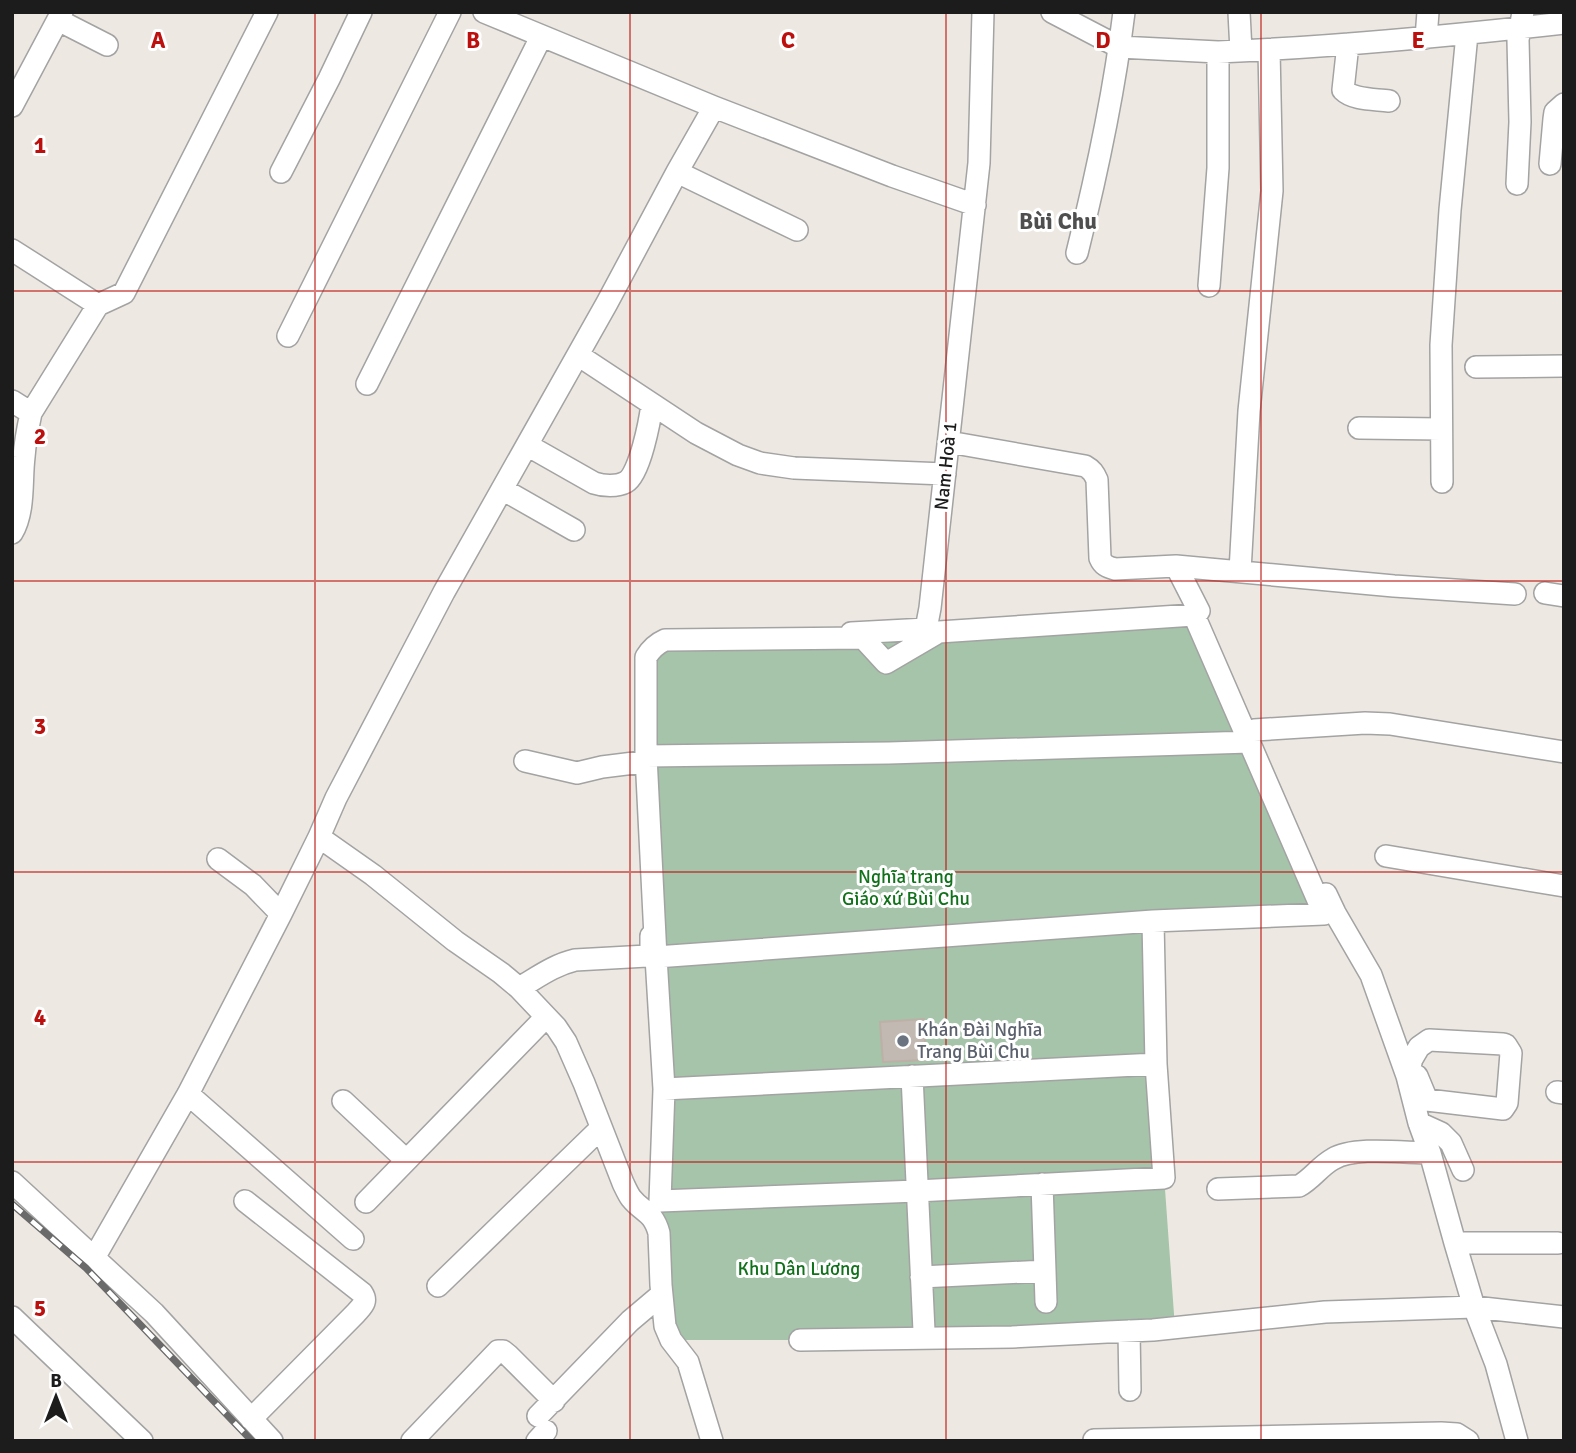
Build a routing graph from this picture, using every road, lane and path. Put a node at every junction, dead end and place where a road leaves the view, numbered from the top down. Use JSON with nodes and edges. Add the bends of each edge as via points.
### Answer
{"nodes":[{"id":1,"x":267,"y":12,"type":"edge"},
{"id":2,"x":361,"y":12,"type":"edge"},
{"id":3,"x":450,"y":12,"type":"edge"},
{"id":4,"x":484,"y":12,"type":"edge"},
{"id":5,"x":983,"y":12,"type":"edge"},
{"id":6,"x":1052,"y":12,"type":"edge"},
{"id":7,"x":1124,"y":12,"type":"edge"},
{"id":8,"x":1239,"y":12,"type":"edge"},
{"id":9,"x":1427,"y":12,"type":"edge"},
{"id":10,"x":60,"y":16,"type":"edge"},
{"id":11,"x":1521,"y":20,"type":"edge"},
{"id":12,"x":1564,"y":23,"type":"edge"},
{"id":13,"x":1467,"y":34,"type":"junction"},
{"id":14,"x":541,"y":37,"type":"junction"},
{"id":15,"x":1426,"y":38,"type":"junction"},
{"id":16,"x":107,"y":44,"type":"dead end"},
{"id":17,"x":1348,"y":44,"type":"junction"},
{"id":18,"x":1119,"y":47,"type":"junction"},
{"id":19,"x":1269,"y":50,"type":"junction"},
{"id":20,"x":1241,"y":51,"type":"junction"},
{"id":21,"x":1219,"y":52,"type":"junction"},
{"id":22,"x":1389,"y":101,"type":"dead end"},
{"id":23,"x":1564,"y":104,"type":"edge"},
{"id":24,"x":12,"y":106,"type":"edge"},
{"id":25,"x":714,"y":107,"type":"junction"},
{"id":26,"x":1550,"y":164,"type":"dead end"},
{"id":27,"x":281,"y":172,"type":"dead end"},
{"id":28,"x":677,"y":172,"type":"junction"},
{"id":29,"x":1517,"y":184,"type":"dead end"},
{"id":30,"x":975,"y":205,"type":"junction"},
{"id":31,"x":797,"y":230,"type":"dead end"},
{"id":32,"x":12,"y":250,"type":"edge"},
{"id":33,"x":1077,"y":253,"type":"dead end"},
{"id":34,"x":1209,"y":286,"type":"dead end"},
{"id":35,"x":98,"y":305,"type":"junction"},
{"id":36,"x":288,"y":336,"type":"dead end"},
{"id":37,"x":578,"y":355,"type":"junction"},
{"id":38,"x":1564,"y":366,"type":"edge"},
{"id":39,"x":1476,"y":368,"type":"dead end"},
{"id":40,"x":367,"y":384,"type":"dead end"},
{"id":41,"x":12,"y":401,"type":"edge"},
{"id":42,"x":652,"y":404,"type":"junction"},
{"id":43,"x":31,"y":413,"type":"junction"},
{"id":44,"x":1359,"y":428,"type":"dead end"},
{"id":45,"x":1441,"y":429,"type":"junction"},
{"id":46,"x":949,"y":442,"type":"junction"},
{"id":47,"x":527,"y":445,"type":"junction"},
{"id":48,"x":945,"y":474,"type":"junction"},
{"id":49,"x":1442,"y":482,"type":"dead end"},
{"id":50,"x":502,"y":489,"type":"junction"},
{"id":51,"x":574,"y":530,"type":"dead end"},
{"id":52,"x":12,"y":533,"type":"edge"},
{"id":53,"x":1176,"y":566,"type":"junction"},
{"id":54,"x":1240,"y":571,"type":"junction"},
{"id":55,"x":1515,"y":594,"type":"dead end"},
{"id":56,"x":1199,"y":611,"type":"junction"},
{"id":57,"x":926,"y":629,"type":"junction"},
{"id":58,"x":1252,"y":736,"type":"junction"},
{"id":59,"x":1564,"y":752,"type":"edge"},
{"id":60,"x":644,"y":759,"type":"junction"},
{"id":61,"x":525,"y":761,"type":"dead end"},
{"id":62,"x":319,"y":838,"type":"junction"},
{"id":63,"x":1386,"y":856,"type":"dead end"},
{"id":64,"x":218,"y":859,"type":"dead end"},
{"id":65,"x":1564,"y":886,"type":"edge"},
{"id":66,"x":281,"y":914,"type":"junction"},
{"id":67,"x":1153,"y":921,"type":"junction"},
{"id":68,"x":656,"y":957,"type":"junction"},
{"id":69,"x":519,"y":988,"type":"junction"},
{"id":70,"x":546,"y":1017,"type":"junction"},
{"id":71,"x":1156,"y":1064,"type":"junction"},
{"id":72,"x":1409,"y":1068,"type":"junction"},
{"id":73,"x":912,"y":1076,"type":"junction"},
{"id":74,"x":664,"y":1089,"type":"junction"},
{"id":75,"x":188,"y":1094,"type":"junction"},
{"id":76,"x":342,"y":1101,"type":"dead end"},
{"id":77,"x":1419,"y":1123,"type":"junction"},
{"id":78,"x":601,"y":1128,"type":"junction"},
{"id":79,"x":1430,"y":1153,"type":"junction"},
{"id":80,"x":407,"y":1160,"type":"junction"},
{"id":81,"x":1463,"y":1170,"type":"dead end"},
{"id":82,"x":12,"y":1182,"type":"edge"},
{"id":83,"x":1042,"y":1184,"type":"junction"},
{"id":84,"x":1217,"y":1189,"type":"dead end"},
{"id":85,"x":917,"y":1191,"type":"junction"},
{"id":86,"x":246,"y":1201,"type":"dead end"},
{"id":87,"x":366,"y":1202,"type":"dead end"},
{"id":88,"x":353,"y":1238,"type":"dead end"},
{"id":89,"x":1454,"y":1242,"type":"junction"},
{"id":90,"x":1558,"y":1244,"type":"dead end"},
{"id":91,"x":94,"y":1258,"type":"junction"},
{"id":92,"x":1045,"y":1271,"type":"junction"},
{"id":93,"x":921,"y":1278,"type":"junction"},
{"id":94,"x":438,"y":1286,"type":"dead end"},
{"id":95,"x":662,"y":1294,"type":"junction"},
{"id":96,"x":1046,"y":1302,"type":"dead end"},
{"id":97,"x":1474,"y":1307,"type":"junction"},
{"id":98,"x":1564,"y":1317,"type":"edge"},
{"id":99,"x":15,"y":1327,"type":"edge"},
{"id":100,"x":924,"y":1331,"type":"dead end"},
{"id":101,"x":1129,"y":1331,"type":"junction"},
{"id":102,"x":800,"y":1340,"type":"dead end"},
{"id":103,"x":1130,"y":1390,"type":"dead end"},
{"id":104,"x":554,"y":1401,"type":"junction"},
{"id":105,"x":251,"y":1419,"type":"junction"},
{"id":106,"x":540,"y":1429,"type":"edge"},
{"id":107,"x":1094,"y":1440,"type":"edge"},
{"id":108,"x":142,"y":1441,"type":"edge"},
{"id":109,"x":272,"y":1441,"type":"edge"},
{"id":110,"x":412,"y":1441,"type":"edge"},
{"id":111,"x":712,"y":1441,"type":"edge"},
{"id":112,"x":1468,"y":1441,"type":"edge"},
{"id":113,"x":1517,"y":1441,"type":"edge"}],
"edges":[{"from":1,"to":35,"type":"street","via":[[124,293]]},
{"from":2,"to":27,"type":"street"},
{"from":3,"to":36,"type":"street"},
{"from":4,"to":14,"type":"street"},
{"from":5,"to":30,"type":"street","name":"Nam Hoà 1"},
{"from":6,"to":18,"type":"street"},
{"from":7,"to":18,"type":"street"},
{"from":8,"to":20,"type":"street"},
{"from":9,"to":15,"type":"street"},
{"from":10,"to":16,"type":"street"},
{"from":10,"to":24,"type":"street"},
{"from":11,"to":12,"type":"street"},
{"from":11,"to":13,"type":"street"},
{"from":11,"to":29,"type":"street"},
{"from":13,"to":15,"type":"street"},
{"from":13,"to":45,"type":"street","via":[[1443,313]]},
{"from":14,"to":25,"type":"street"},
{"from":14,"to":40,"type":"street"},
{"from":15,"to":17,"type":"street"},
{"from":17,"to":19,"type":"street"},
{"from":17,"to":22,"type":"street","via":[[1345,93]]},
{"from":18,"to":21,"type":"street"},
{"from":18,"to":33,"type":"street","via":[[1098,169]]},
{"from":19,"to":20,"type":"street"},
{"from":19,"to":54,"type":"street","via":[[1272,191],[1249,411]]},
{"from":20,"to":21,"type":"street"},
{"from":21,"to":34,"type":"street","via":[[1218,168]]},
{"from":23,"to":26,"type":"street","via":[[1555,112]]},
{"from":25,"to":28,"type":"street"},
{"from":25,"to":30,"type":"street"},
{"from":28,"to":31,"type":"street"},
{"from":28,"to":37,"type":"street"},
{"from":30,"to":46,"type":"street","name":"Nam Hoà 1"},
{"from":32,"to":35,"type":"street"},
{"from":35,"to":43,"type":"street"},
{"from":37,"to":42,"type":"street"},
{"from":37,"to":47,"type":"street"},
{"from":38,"to":39,"type":"street"},
{"from":41,"to":43,"type":"street"},
{"from":42,"to":47,"type":"street","via":[[637,464],[624,483],[594,483]]},
{"from":42,"to":48,"type":"street","via":[[738,456],[760,463]]},
{"from":43,"to":52,"type":"street","via":[[19,514]]},
{"from":44,"to":45,"type":"street"},
{"from":45,"to":49,"type":"street"},
{"from":46,"to":48,"type":"street","name":"Nam Hoà 1"},
{"from":46,"to":53,"type":"street","via":[[1091,469],[1097,480],[1102,564],[1115,569]]},
{"from":47,"to":50,"type":"street"},
{"from":48,"to":57,"type":"street","name":"Nam Hoà 1"},
{"from":50,"to":51,"type":"street"},
{"from":50,"to":62,"type":"street","via":[[336,798]]},
{"from":53,"to":54,"type":"street"},
{"from":53,"to":56,"type":"street"},
{"from":54,"to":55,"type":"street"},
{"from":56,"to":57,"type":"street"},
{"from":56,"to":58,"type":"street"},
{"from":57,"to":60,"type":"street","via":[[664,637],[642,655]]},
{"from":58,"to":59,"type":"street","via":[[1390,724]]},
{"from":58,"to":60,"type":"street"},
{"from":58,"to":60,"type":"street","via":[[1195,615],[939,632],[886,663],[863,638],[665,640],[646,657]]},
{"from":58,"to":67,"type":"street","via":[[1324,914]]},
{"from":58,"to":72,"type":"street","via":[[1335,913],[1371,975]]},
{"from":60,"to":61,"type":"street","via":[[577,773]]},
{"from":60,"to":68,"type":"street"},
{"from":60,"to":69,"type":"street","via":[[649,954],[564,962]]},
{"from":62,"to":66,"type":"street"},
{"from":62,"to":69,"type":"street"},
{"from":63,"to":65,"type":"street"},
{"from":64,"to":66,"type":"street"},
{"from":66,"to":75,"type":"street"},
{"from":67,"to":68,"type":"street"},
{"from":67,"to":71,"type":"street"},
{"from":68,"to":74,"type":"street"},
{"from":69,"to":70,"type":"street"},
{"from":70,"to":78,"type":"street","via":[[566,1042]]},
{"from":70,"to":80,"type":"street"},
{"from":71,"to":73,"type":"street"},
{"from":71,"to":83,"type":"street","via":[[1164,1178]]},
{"from":72,"to":72,"type":"street","via":[[1419,1046],[1429,1040],[1506,1045],[1511,1053],[1507,1103],[1503,1109],[1427,1100]]},
{"from":72,"to":77,"type":"street"},
{"from":73,"to":74,"type":"street"},
{"from":73,"to":85,"type":"street"},
{"from":74,"to":85,"type":"street","via":[[660,1201]]},
{"from":75,"to":88,"type":"street"},
{"from":75,"to":91,"type":"street"},
{"from":76,"to":80,"type":"street"},
{"from":77,"to":79,"type":"street"},
{"from":77,"to":81,"type":"street","via":[[1451,1143]]},
{"from":78,"to":94,"type":"street"},
{"from":78,"to":95,"type":"street","via":[[631,1198],[657,1225]]},
{"from":79,"to":84,"type":"street","via":[[1353,1152],[1329,1160],[1299,1186]]},
{"from":79,"to":89,"type":"street"},
{"from":80,"to":87,"type":"street"},
{"from":82,"to":91,"type":"street"},
{"from":83,"to":85,"type":"street"},
{"from":83,"to":92,"type":"street"},
{"from":85,"to":93,"type":"street"},
{"from":86,"to":105,"type":"street","via":[[365,1298],[356,1313]]},
{"from":89,"to":90,"type":"street"},
{"from":89,"to":97,"type":"street"},
{"from":91,"to":105,"type":"street","via":[[154,1313]]},
{"from":92,"to":93,"type":"street"},
{"from":92,"to":96,"type":"street"},
{"from":93,"to":100,"type":"street"},
{"from":95,"to":104,"type":"street"},
{"from":95,"to":111,"type":"street","via":[[667,1332],[688,1362]]},
{"from":97,"to":98,"type":"street"},
{"from":97,"to":101,"type":"street","via":[[1325,1312]]},
{"from":97,"to":113,"type":"street","via":[[1496,1364]]},
{"from":99,"to":108,"type":"street"},
{"from":101,"to":102,"type":"street"},
{"from":101,"to":103,"type":"street"},
{"from":104,"to":106,"type":"street"},
{"from":104,"to":110,"type":"street","via":[[508,1355],[498,1351]]},
{"from":105,"to":109,"type":"street"},
{"from":107,"to":112,"type":"street","via":[[1441,1433],[1457,1434]]}]}
